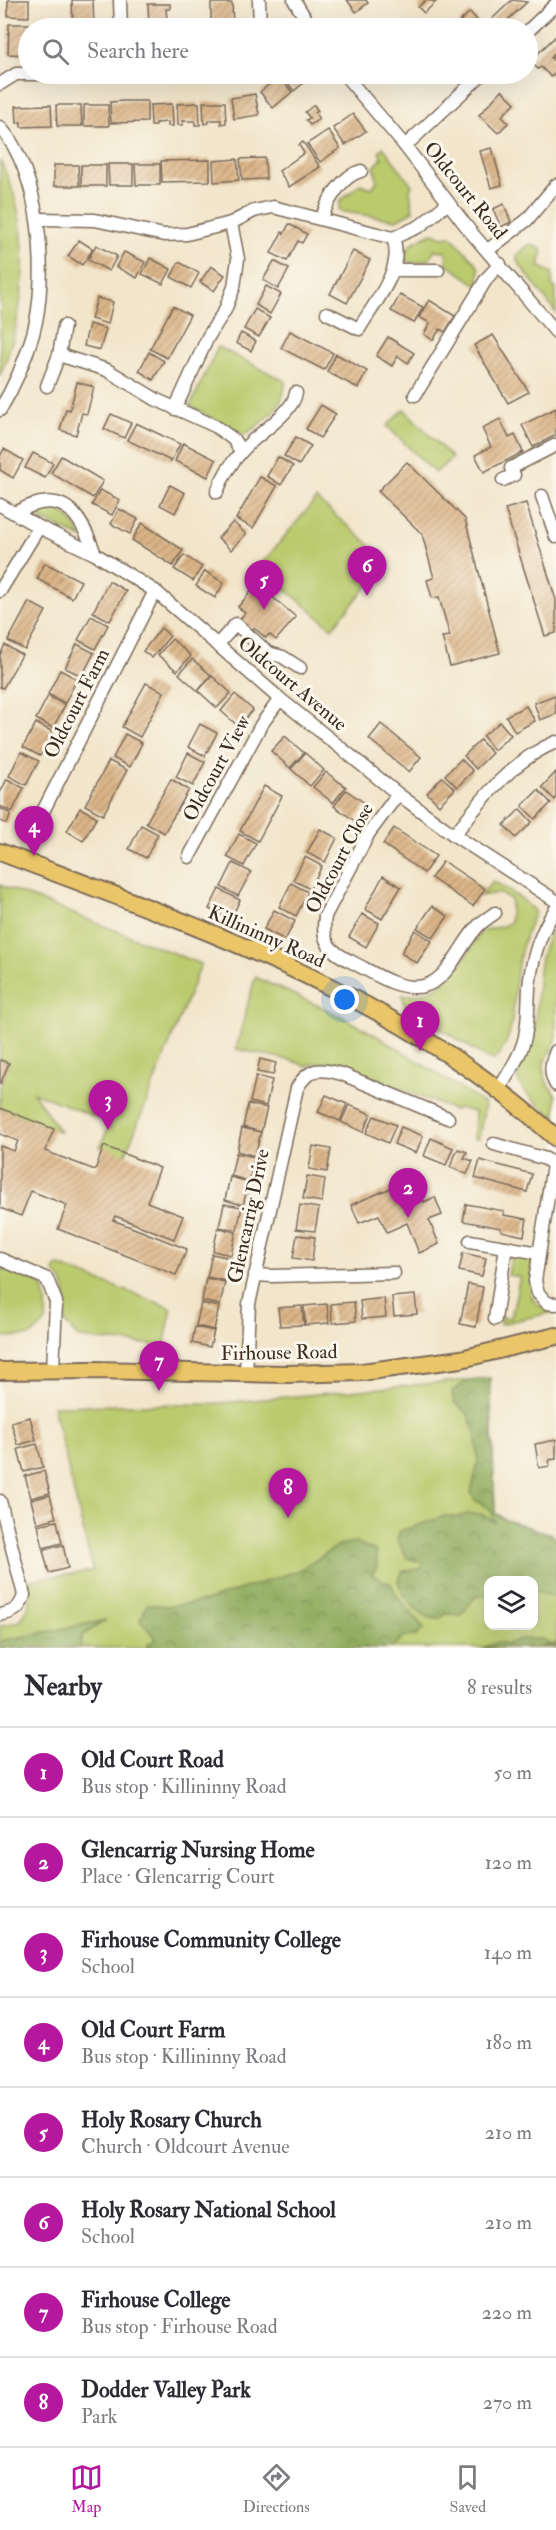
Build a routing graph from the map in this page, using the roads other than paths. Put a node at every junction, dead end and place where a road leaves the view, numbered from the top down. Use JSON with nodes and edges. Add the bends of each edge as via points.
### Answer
{"nodes":[{"id":1,"x":120,"y":0,"type":"edge"},
{"id":2,"x":259,"y":0,"type":"edge"},
{"id":3,"x":294,"y":0,"type":"edge"},
{"id":4,"x":556,"y":4,"type":"edge"},
{"id":5,"x":121,"y":18,"type":"edge"},
{"id":6,"x":260,"y":18,"type":"edge"},
{"id":7,"x":305,"y":18,"type":"edge"},
{"id":8,"x":538,"y":21,"type":"edge"},
{"id":9,"x":18,"y":74,"type":"edge"},
{"id":10,"x":0,"y":84,"type":"edge"},
{"id":11,"x":352,"y":84,"type":"edge"},
{"id":12,"x":471,"y":84,"type":"edge"},
{"id":13,"x":0,"y":127,"type":"edge"},
{"id":14,"x":405,"y":146,"type":"junction"},
{"id":15,"x":361,"y":171,"type":"dead end"},
{"id":16,"x":556,"y":185,"type":"edge"},
{"id":17,"x":448,"y":203,"type":"junction"},
{"id":18,"x":322,"y":218,"type":"junction"},
{"id":19,"x":38,"y":219,"type":"junction"},
{"id":20,"x":231,"y":224,"type":"junction"},
{"id":21,"x":393,"y":238,"type":"junction"},
{"id":22,"x":489,"y":250,"type":"junction"},
{"id":23,"x":500,"y":264,"type":"junction"},
{"id":24,"x":394,"y":270,"type":"junction"},
{"id":25,"x":438,"y":270,"type":"dead end"},
{"id":26,"x":327,"y":313,"type":"dead end"},
{"id":27,"x":64,"y":326,"type":"dead end"},
{"id":28,"x":556,"y":332,"type":"edge"},
{"id":29,"x":59,"y":355,"type":"junction"},
{"id":30,"x":47,"y":386,"type":"dead end"},
{"id":31,"x":296,"y":393,"type":"dead end"},
{"id":32,"x":414,"y":395,"type":"dead end"},
{"id":33,"x":175,"y":409,"type":"junction"},
{"id":34,"x":0,"y":410,"type":"edge"},
{"id":35,"x":556,"y":445,"type":"edge"},
{"id":36,"x":241,"y":451,"type":"junction"},
{"id":37,"x":503,"y":480,"type":"dead end"},
{"id":38,"x":217,"y":492,"type":"dead end"},
{"id":39,"x":542,"y":496,"type":"dead end"},
{"id":40,"x":0,"y":505,"type":"edge"},
{"id":41,"x":15,"y":513,"type":"junction"},
{"id":42,"x":39,"y":527,"type":"junction"},
{"id":43,"x":556,"y":537,"type":"edge"},
{"id":44,"x":95,"y":554,"type":"junction"},
{"id":45,"x":0,"y":591,"type":"edge"},
{"id":46,"x":156,"y":591,"type":"junction"},
{"id":47,"x":217,"y":645,"type":"junction"},
{"id":48,"x":300,"y":668,"type":"dead end"},
{"id":49,"x":280,"y":699,"type":"junction"},
{"id":50,"x":556,"y":742,"type":"edge"},
{"id":51,"x":398,"y":794,"type":"junction"},
{"id":52,"x":32,"y":833,"type":"dead end"},
{"id":53,"x":454,"y":835,"type":"junction"},
{"id":54,"x":0,"y":852,"type":"edge"},
{"id":55,"x":189,"y":857,"type":"dead end"},
{"id":56,"x":556,"y":901,"type":"edge"},
{"id":57,"x":556,"y":909,"type":"edge"},
{"id":58,"x":495,"y":913,"type":"dead end"},
{"id":59,"x":556,"y":1051,"type":"edge"},
{"id":60,"x":556,"y":1085,"type":"edge"},
{"id":61,"x":499,"y":1089,"type":"junction"},
{"id":62,"x":448,"y":1118,"type":"dead end"},
{"id":63,"x":556,"y":1138,"type":"edge"},
{"id":64,"x":494,"y":1144,"type":"dead end"},
{"id":65,"x":554,"y":1163,"type":"edge"},
{"id":66,"x":470,"y":1241,"type":"dead end"},
{"id":67,"x":506,"y":1247,"type":"junction"},
{"id":68,"x":538,"y":1253,"type":"junction"},
{"id":69,"x":0,"y":1259,"type":"edge"},
{"id":70,"x":394,"y":1273,"type":"dead end"},
{"id":71,"x":255,"y":1275,"type":"junction"},
{"id":72,"x":556,"y":1304,"type":"edge"},
{"id":73,"x":495,"y":1319,"type":"dead end"},
{"id":74,"x":556,"y":1336,"type":"edge"},
{"id":75,"x":53,"y":1370,"type":"junction"},
{"id":76,"x":0,"y":1371,"type":"edge"},
{"id":77,"x":246,"y":1374,"type":"junction"},
{"id":78,"x":0,"y":1501,"type":"edge"},
{"id":79,"x":0,"y":1615,"type":"edge"}],
"edges":[{"from":1,"to":5,"type":"street"},
{"from":2,"to":6,"type":"street"},
{"from":3,"to":7,"type":"street"},
{"from":4,"to":8,"type":"street"},
{"from":9,"to":10,"type":"street"},
{"from":11,"to":14,"type":"street","name":"Oldcourt Road"},
{"from":12,"to":14,"type":"street"},
{"from":13,"to":19,"type":"street","via":[[33,191]]},
{"from":14,"to":17,"type":"street","name":"Oldcourt Road"},
{"from":15,"to":18,"type":"street","via":[[326,204]]},
{"from":16,"to":22,"type":"street","via":[[527,220]]},
{"from":17,"to":21,"type":"street","via":[[420,226]]},
{"from":17,"to":22,"type":"street","name":"Oldcourt Road"},
{"from":18,"to":20,"type":"street","via":[[273,207],[254,211]]},
{"from":18,"to":21,"type":"street"},
{"from":19,"to":20,"type":"street","via":[[95,220],[164,235]]},
{"from":19,"to":34,"type":"street","via":[[39,294],[33,334],[12,390]]},
{"from":20,"to":33,"type":"street","via":[[238,259],[234,287]]},
{"from":21,"to":24,"type":"street"},
{"from":22,"to":23,"type":"street","name":"Oldcourt Road"},
{"from":23,"to":28,"type":"street","name":"Oldcourt Road"},
{"from":23,"to":32,"type":"street","via":[[486,278]]},
{"from":24,"to":25,"type":"street"},
{"from":24,"to":26,"type":"street","via":[[359,329]]},
{"from":27,"to":29,"type":"street"},
{"from":29,"to":30,"type":"street"},
{"from":29,"to":33,"type":"street","via":[[107,370]]},
{"from":31,"to":36,"type":"street","via":[[295,400],[276,421]]},
{"from":33,"to":36,"type":"street","via":[[214,426],[233,439]]},
{"from":35,"to":37,"type":"street","via":[[511,468],[514,475]]},
{"from":36,"to":38,"type":"street"},
{"from":39,"to":43,"type":"street"},
{"from":40,"to":41,"type":"street","name":"Oldcourt Avenue"},
{"from":41,"to":42,"type":"street","name":"Oldcourt Avenue"},
{"from":41,"to":44,"type":"street","via":[[33,503],[50,501],[65,507],[80,520]]},
{"from":42,"to":44,"type":"street","name":"Oldcourt Avenue"},
{"from":42,"to":45,"type":"street"},
{"from":44,"to":46,"type":"street","name":"Oldcourt Avenue"},
{"from":46,"to":47,"type":"street","name":"Oldcourt Avenue"},
{"from":46,"to":52,"type":"street","name":"Oldcourt Farm"},
{"from":47,"to":48,"type":"street","via":[[236,624],[268,652]]},
{"from":47,"to":49,"type":"street","name":"Oldcourt Avenue"},
{"from":49,"to":51,"type":"street","name":"Oldcourt Avenue"},
{"from":49,"to":55,"type":"street","name":"Oldcourt View","via":[[261,725]]},
{"from":50,"to":53,"type":"street","via":[[518,764]]},
{"from":51,"to":53,"type":"street","name":"Oldcourt Avenue"},
{"from":51,"to":58,"type":"street","name":"Oldcourt Close","via":[[369,833],[325,916],[323,931],[328,946],[339,956],[393,983],[409,987],[426,985],[440,978],[479,925]]},
{"from":53,"to":56,"type":"street","name":"Oldcourt Avenue"},
{"from":54,"to":61,"type":"main road","name":"Killininny Road","via":[[196,927],[311,978],[410,1029]]},
{"from":57,"to":61,"type":"street","via":[[537,946],[524,1042]]},
{"from":59,"to":60,"type":"street","via":[[550,1064]]},
{"from":61,"to":63,"type":"main road","name":"Killininny Road"},
{"from":62,"to":71,"type":"street","name":"Glencarrig Drive","via":[[342,1074],[326,1070],[309,1072],[297,1088]]},
{"from":64,"to":65,"type":"street"},
{"from":65,"to":68,"type":"street"},
{"from":66,"to":67,"type":"street"},
{"from":67,"to":68,"type":"street"},
{"from":67,"to":73,"type":"street"},
{"from":68,"to":72,"type":"street","via":[[538,1293],[547,1304]]},
{"from":69,"to":75,"type":"street","via":[[47,1279],[56,1302]]},
{"from":70,"to":71,"type":"street"},
{"from":71,"to":77,"type":"street","name":"Glencarrig Drive","via":[[249,1304]]},
{"from":74,"to":77,"type":"main road","name":"Firhouse Road","via":[[423,1365],[362,1372]]},
{"from":75,"to":76,"type":"main road","name":"Firhouse Road"},
{"from":75,"to":77,"type":"main road","name":"Firhouse Road"},
{"from":78,"to":79,"type":"street","via":[[24,1595],[14,1612]]}]}
